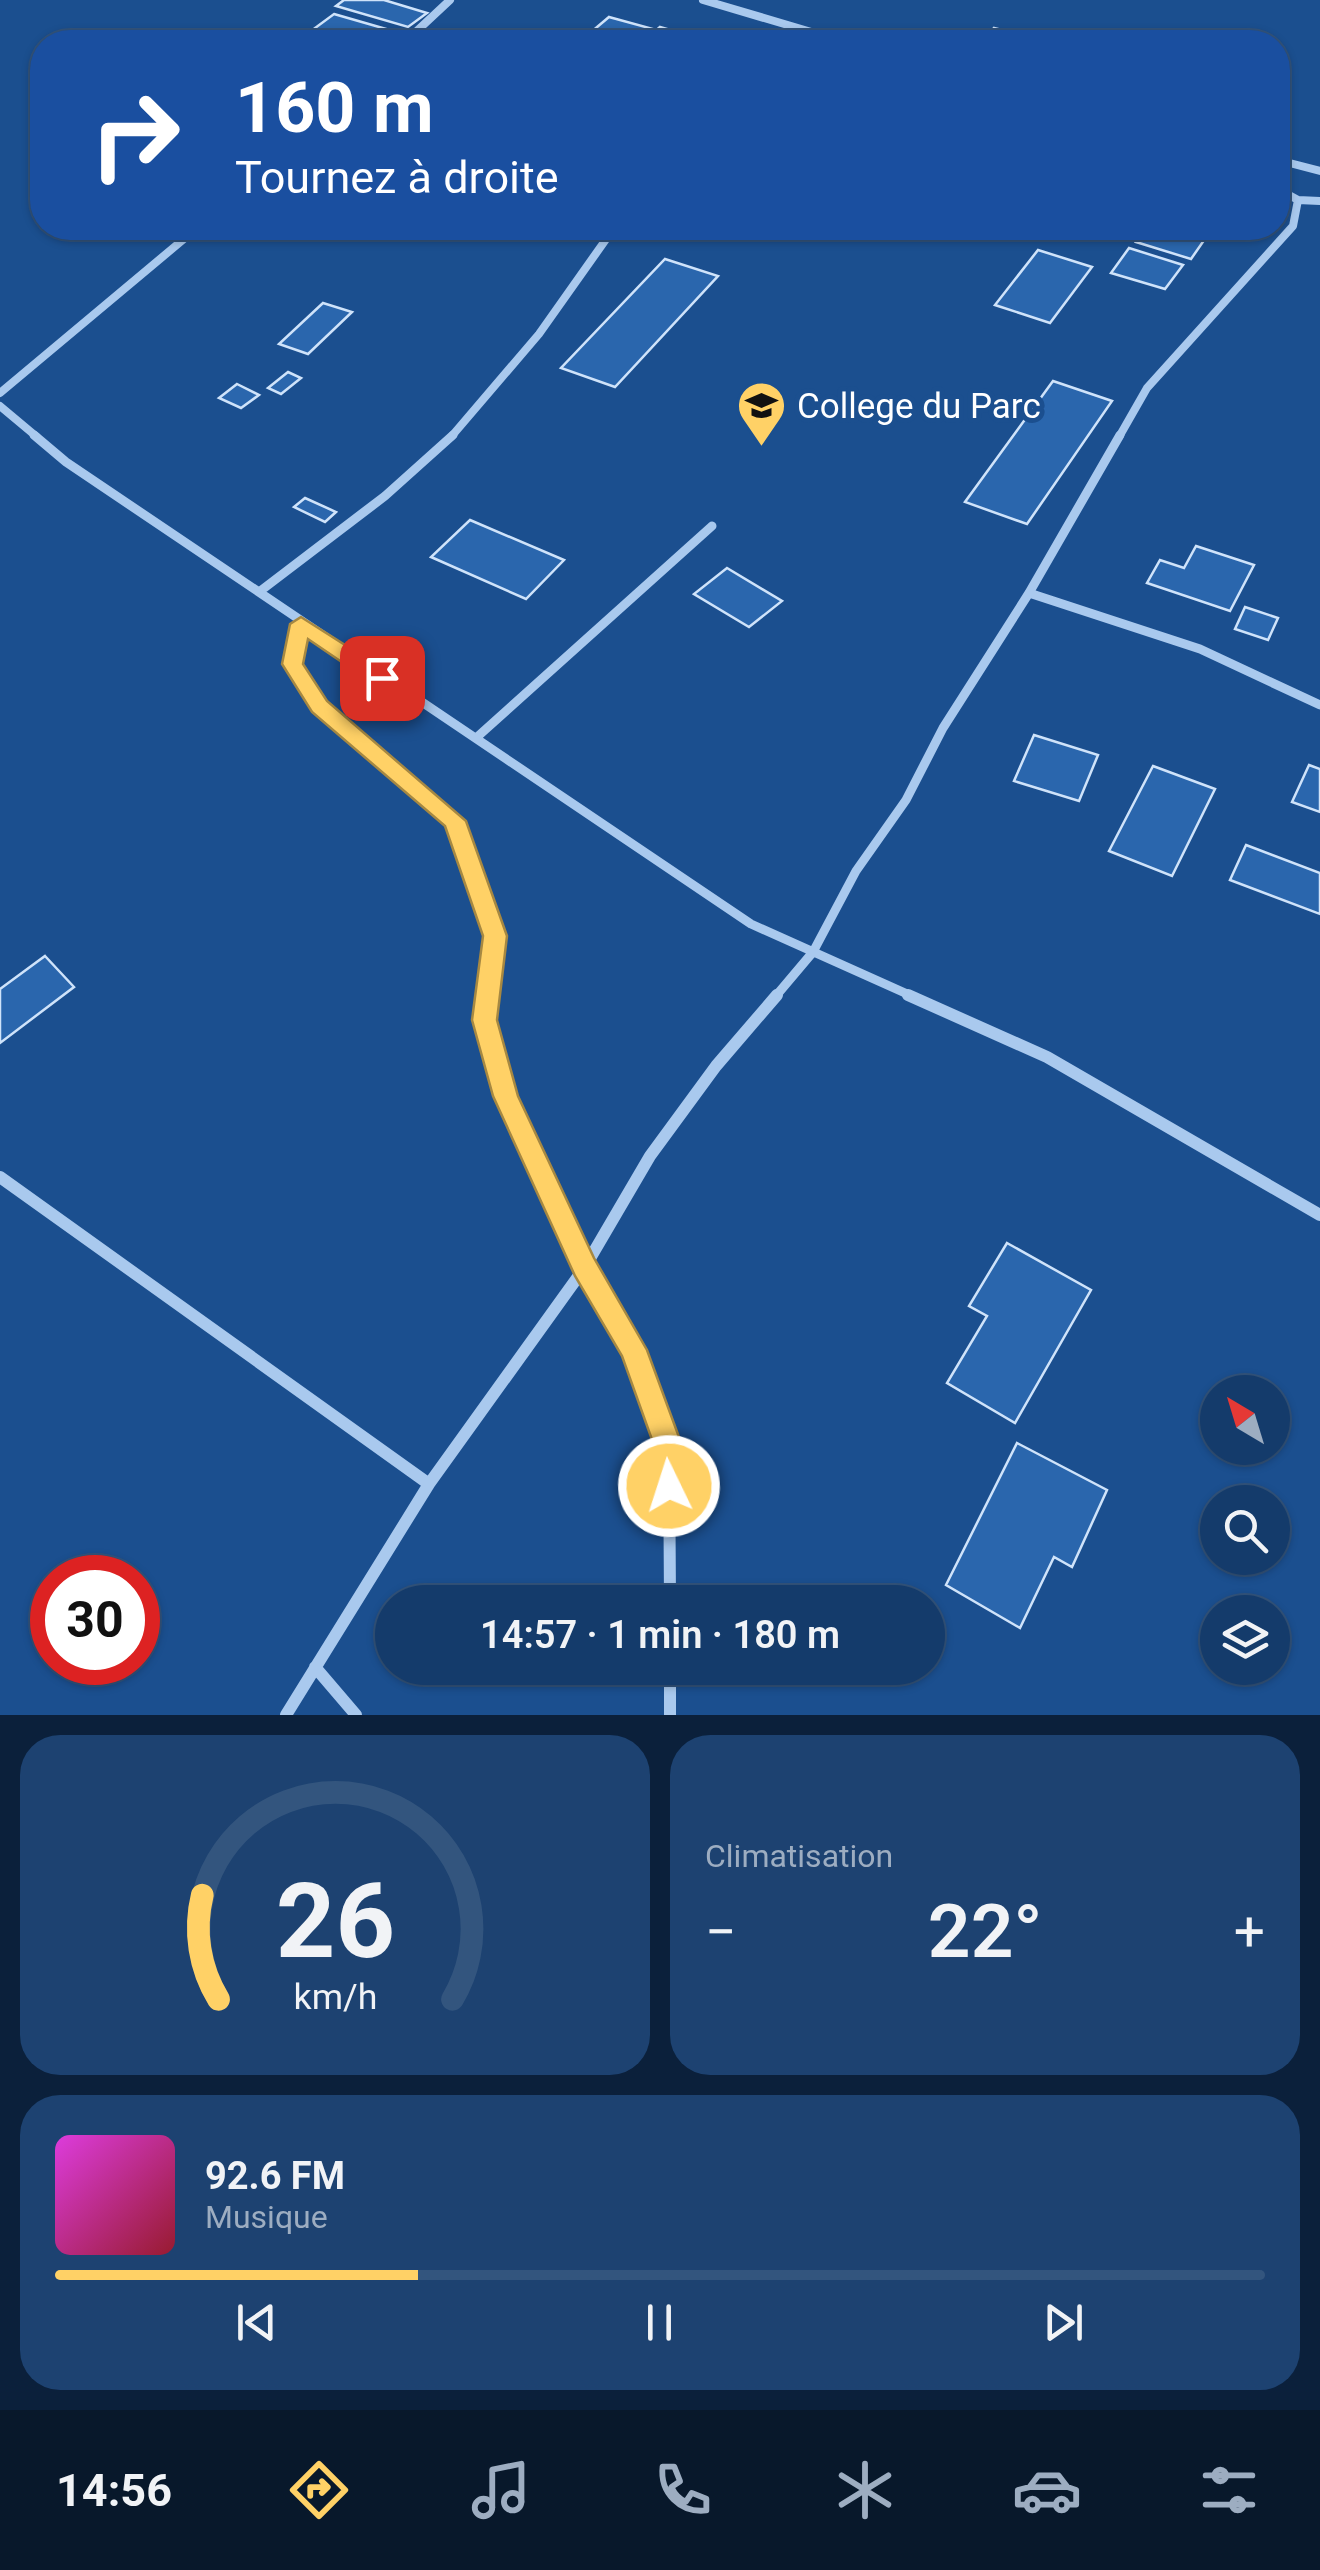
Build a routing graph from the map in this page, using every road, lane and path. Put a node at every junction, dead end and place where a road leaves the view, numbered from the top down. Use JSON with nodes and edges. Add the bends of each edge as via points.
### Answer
{"nodes":[{"id":1,"x":450,"y":0,"type":"edge"},
{"id":2,"x":703,"y":0,"type":"edge"},
{"id":3,"x":419,"y":30,"type":"edge"},
{"id":4,"x":792,"y":30,"type":"edge"},
{"id":5,"x":1290,"y":163,"type":"edge"},
{"id":6,"x":1320,"y":171,"type":"edge"},
{"id":7,"x":1290,"y":196,"type":"edge"},
{"id":8,"x":1298,"y":200,"type":"junction"},
{"id":9,"x":1320,"y":202,"type":"edge"},
{"id":10,"x":1290,"y":229,"type":"edge"},
{"id":11,"x":183,"y":240,"type":"edge"},
{"id":12,"x":606,"y":240,"type":"edge"},
{"id":13,"x":1280,"y":240,"type":"edge"},
{"id":14,"x":0,"y":393,"type":"edge"},
{"id":15,"x":0,"y":406,"type":"edge"},
{"id":16,"x":712,"y":526,"type":"dead end"},
{"id":17,"x":259,"y":592,"type":"junction"},
{"id":18,"x":1029,"y":593,"type":"junction"},
{"id":19,"x":301,"y":624,"type":"junction"},
{"id":20,"x":1320,"y":705,"type":"edge"},
{"id":21,"x":476,"y":738,"type":"junction"},
{"id":22,"x":813,"y":952,"type":"junction"},
{"id":23,"x":0,"y":1176,"type":"edge"},
{"id":24,"x":1320,"y":1215,"type":"edge"},
{"id":25,"x":584,"y":1267,"type":"junction"},
{"id":26,"x":429,"y":1484,"type":"junction"},
{"id":27,"x":670,"y":1585,"type":"edge"},
{"id":28,"x":316,"y":1667,"type":"junction"},
{"id":29,"x":670,"y":1685,"type":"edge"},
{"id":30,"x":286,"y":1715,"type":"edge"},
{"id":31,"x":356,"y":1715,"type":"edge"},
{"id":32,"x":670,"y":1715,"type":"edge"}],
"edges":[{"from":1,"to":3,"type":"street"},
{"from":2,"to":4,"type":"street"},
{"from":5,"to":6,"type":"street"},
{"from":7,"to":8,"type":"street"},
{"from":8,"to":9,"type":"street"},
{"from":8,"to":10,"type":"street"},
{"from":11,"to":14,"type":"street"},
{"from":12,"to":17,"type":"street","via":[[574,290],[455,432]]},
{"from":13,"to":18,"type":"street","via":[[1147,388]]},
{"from":15,"to":17,"type":"street","via":[[66,462]]},
{"from":16,"to":21,"type":"street"},
{"from":17,"to":19,"type":"street"},
{"from":18,"to":20,"type":"street","via":[[1200,648]]},
{"from":18,"to":22,"type":"street"},
{"from":19,"to":21,"type":"street"},
{"from":19,"to":25,"type":"street","via":[[292,664],[320,706],[455,821],[495,936],[484,1020],[505,1096]]},
{"from":21,"to":22,"type":"street","via":[[751,924]]},
{"from":22,"to":24,"type":"street","via":[[1047,1058]]},
{"from":22,"to":25,"type":"street","via":[[650,1156]]},
{"from":23,"to":26,"type":"street"},
{"from":25,"to":26,"type":"street"},
{"from":25,"to":27,"type":"street","via":[[634,1350],[669,1448]]},
{"from":26,"to":28,"type":"street"},
{"from":28,"to":30,"type":"street"},
{"from":28,"to":31,"type":"street"},
{"from":29,"to":32,"type":"street"}]}
